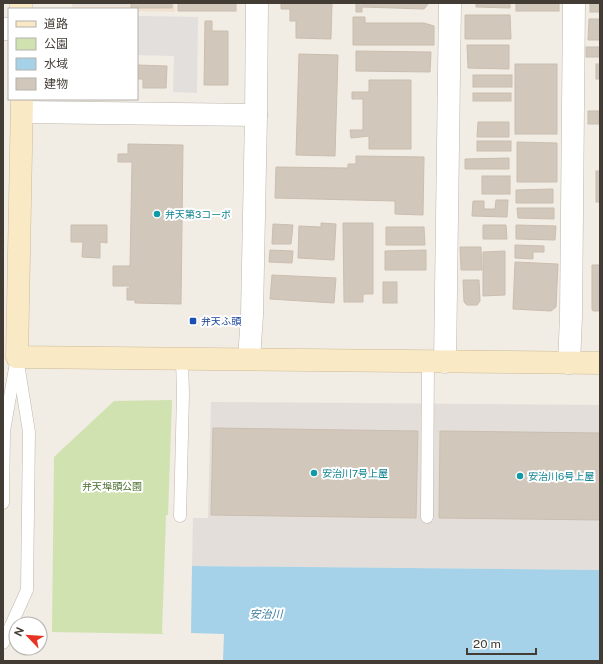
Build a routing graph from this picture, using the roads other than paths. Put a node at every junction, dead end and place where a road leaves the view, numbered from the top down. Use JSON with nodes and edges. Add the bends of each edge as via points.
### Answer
{"nodes":[{"id":1,"x":257,"y":3,"type":"edge"},
{"id":2,"x":450,"y":3,"type":"edge"},
{"id":3,"x":574,"y":3,"type":"edge"},
{"id":4,"x":22,"y":106,"type":"edge"},
{"id":5,"x":256,"y":115,"type":"junction"},
{"id":6,"x":17,"y":357,"type":"junction"},
{"id":7,"x":182,"y":359,"type":"junction"},
{"id":8,"x":249,"y":359,"type":"junction"},
{"id":9,"x":437,"y":361,"type":"junction"},
{"id":10,"x":569,"y":363,"type":"junction"},
{"id":11,"x":600,"y":363,"type":"edge"},
{"id":12,"x":3,"y":503,"type":"edge"},
{"id":13,"x":180,"y":516,"type":"dead end"},
{"id":14,"x":427,"y":517,"type":"dead end"},
{"id":15,"x":3,"y":629,"type":"edge"},
{"id":16,"x":3,"y":642,"type":"edge"}],
"edges":[{"from":1,"to":5,"type":"street"},
{"from":2,"to":9,"type":"street"},
{"from":3,"to":10,"type":"street"},
{"from":4,"to":5,"type":"street"},
{"from":4,"to":6,"type":"street"},
{"from":5,"to":8,"type":"street"},
{"from":6,"to":7,"type":"street"},
{"from":6,"to":12,"type":"lane","via":[[4,431]]},
{"from":6,"to":16,"type":"lane","via":[[29,432],[27,590]]},
{"from":7,"to":8,"type":"street"},
{"from":7,"to":13,"type":"lane"},
{"from":8,"to":9,"type":"street"},
{"from":9,"to":10,"type":"street"},
{"from":9,"to":14,"type":"lane"},
{"from":10,"to":11,"type":"street"},
{"from":15,"to":16,"type":"lane"}]}
